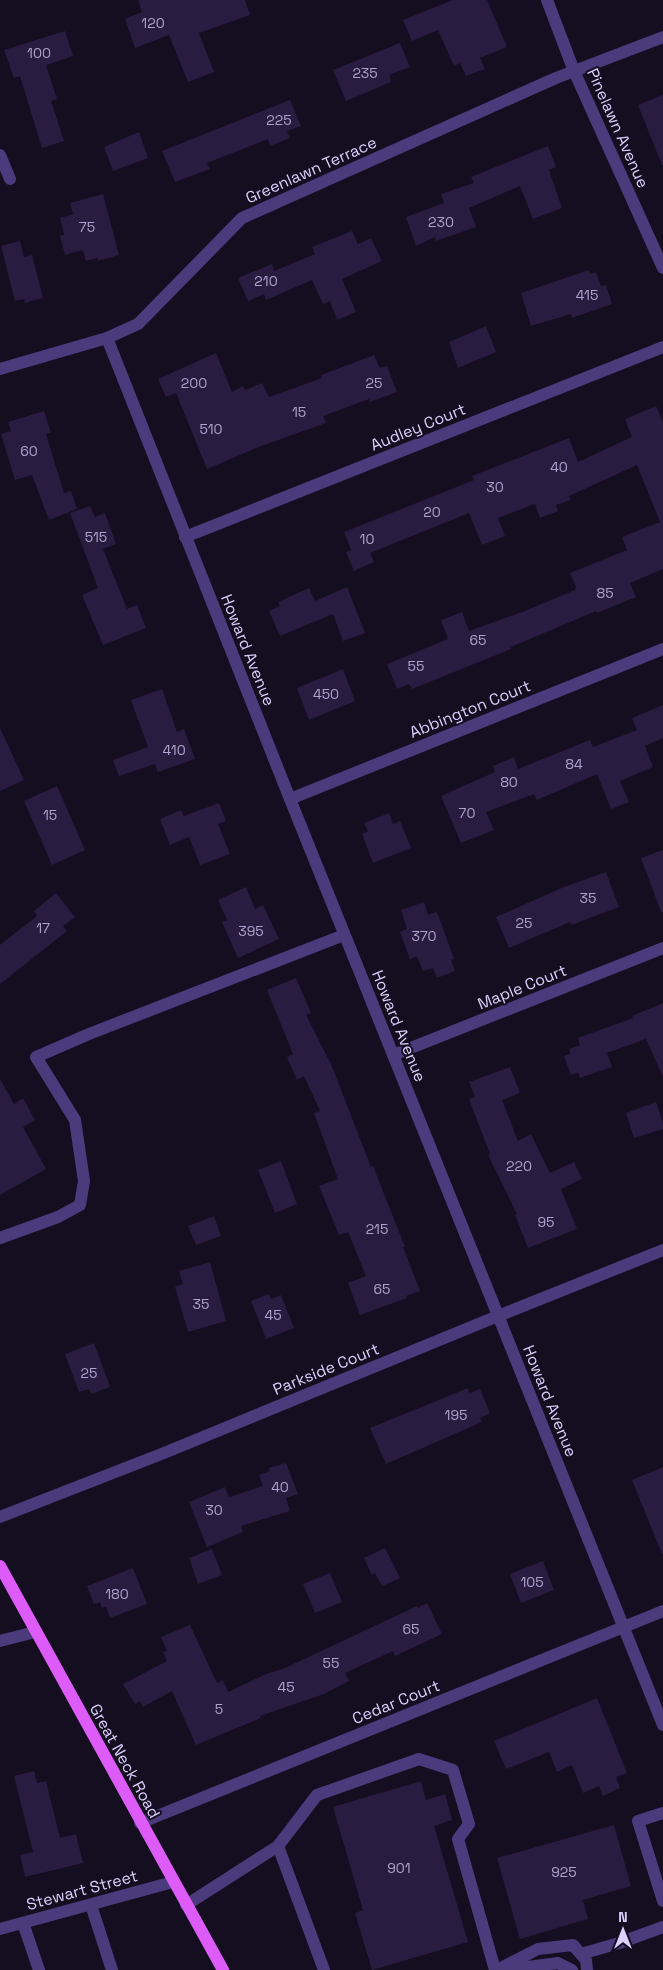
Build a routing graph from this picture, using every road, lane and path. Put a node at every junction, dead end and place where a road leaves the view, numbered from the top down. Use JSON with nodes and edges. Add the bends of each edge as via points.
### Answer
{"nodes":[{"id":1,"x":546,"y":0,"type":"edge"},
{"id":2,"x":663,"y":37,"type":"edge"},
{"id":3,"x":574,"y":71,"type":"junction"},
{"id":4,"x":0,"y":155,"type":"edge"},
{"id":5,"x":10,"y":179,"type":"dead end"},
{"id":6,"x":663,"y":268,"type":"edge"},
{"id":7,"x":107,"y":338,"type":"junction"},
{"id":8,"x":663,"y":347,"type":"edge"},
{"id":9,"x":0,"y":369,"type":"edge"},
{"id":10,"x":185,"y":537,"type":"junction"},
{"id":11,"x":663,"y":649,"type":"edge"},
{"id":12,"x":290,"y":799,"type":"junction"},
{"id":13,"x":344,"y":935,"type":"junction"},
{"id":14,"x":663,"y":948,"type":"edge"},
{"id":15,"x":393,"y":1055,"type":"junction"},
{"id":16,"x":0,"y":1238,"type":"edge"},
{"id":17,"x":663,"y":1250,"type":"edge"},
{"id":18,"x":498,"y":1316,"type":"junction"},
{"id":19,"x":0,"y":1517,"type":"edge"},
{"id":20,"x":0,"y":1566,"type":"edge"},
{"id":21,"x":663,"y":1611,"type":"edge"},
{"id":22,"x":624,"y":1626,"type":"junction"},
{"id":23,"x":35,"y":1632,"type":"junction"},
{"id":24,"x":0,"y":1641,"type":"edge"},
{"id":25,"x":663,"y":1725,"type":"edge"},
{"id":26,"x":663,"y":1813,"type":"edge"},
{"id":27,"x":140,"y":1823,"type":"junction"},
{"id":28,"x":278,"y":1846,"type":"junction"},
{"id":29,"x":173,"y":1882,"type":"junction"},
{"id":30,"x":663,"y":1900,"type":"edge"},
{"id":31,"x":90,"y":1905,"type":"junction"},
{"id":32,"x":186,"y":1905,"type":"junction"},
{"id":33,"x":23,"y":1923,"type":"junction"},
{"id":34,"x":663,"y":1927,"type":"edge"},
{"id":35,"x":0,"y":1929,"type":"edge"},
{"id":36,"x":581,"y":1954,"type":"junction"},
{"id":37,"x":39,"y":1970,"type":"edge"},
{"id":38,"x":112,"y":1970,"type":"edge"},
{"id":39,"x":223,"y":1970,"type":"edge"},
{"id":40,"x":324,"y":1970,"type":"edge"},
{"id":41,"x":496,"y":1970,"type":"edge"},
{"id":42,"x":501,"y":1970,"type":"edge"},
{"id":43,"x":572,"y":1970,"type":"edge"},
{"id":44,"x":587,"y":1970,"type":"edge"}],
"edges":[{"from":1,"to":3,"type":"street","name":"Pinelawn Avenue"},
{"from":2,"to":3,"type":"street","name":"Greenlawn Terrace"},
{"from":3,"to":6,"type":"street","name":"Pinelawn Avenue"},
{"from":3,"to":7,"type":"street","name":"Greenlawn Terrace","via":[[242,218],[138,324]]},
{"from":4,"to":5,"type":"street"},
{"from":7,"to":9,"type":"street","name":"Greenlawn Terrace"},
{"from":7,"to":10,"type":"street","name":"Howard Avenue"},
{"from":8,"to":10,"type":"street","name":"Audley Court"},
{"from":10,"to":12,"type":"street","name":"Howard Avenue"},
{"from":11,"to":12,"type":"street","name":"Abbington Court"},
{"from":12,"to":13,"type":"street","name":"Howard Avenue"},
{"from":13,"to":15,"type":"street","name":"Howard Avenue"},
{"from":13,"to":16,"type":"street","via":[[36,1057],[75,1120],[84,1181],[80,1205],[58,1217]]},
{"from":14,"to":15,"type":"street","name":"Maple Court"},
{"from":15,"to":18,"type":"street","name":"Howard Avenue"},
{"from":17,"to":18,"type":"street","name":"Parkside Court"},
{"from":18,"to":19,"type":"street","name":"Parkside Court","via":[[164,1454]]},
{"from":18,"to":22,"type":"street","name":"Howard Avenue"},
{"from":20,"to":23,"type":"main road","name":"Great Neck Road"},
{"from":21,"to":22,"type":"street","name":"Cedar Court"},
{"from":22,"to":25,"type":"street","name":"Howard Avenue"},
{"from":22,"to":27,"type":"street","name":"Cedar Court"},
{"from":23,"to":24,"type":"street"},
{"from":23,"to":27,"type":"main road","name":"Great Neck Road"},
{"from":26,"to":30,"type":"street","via":[[638,1821]]},
{"from":27,"to":29,"type":"main road","name":"Great Neck Road"},
{"from":28,"to":32,"type":"street"},
{"from":28,"to":40,"type":"street"},
{"from":28,"to":41,"type":"street","via":[[317,1795],[419,1759],[453,1770],[468,1824],[458,1839]]},
{"from":29,"to":31,"type":"street","name":"Stewart Street"},
{"from":29,"to":32,"type":"main road","name":"Great Neck Road"},
{"from":31,"to":33,"type":"street","name":"Stewart Street"},
{"from":31,"to":38,"type":"street"},
{"from":32,"to":39,"type":"main road","name":"Great Neck Road"},
{"from":33,"to":35,"type":"street","name":"Stewart Street"},
{"from":33,"to":37,"type":"street"},
{"from":34,"to":36,"type":"street"},
{"from":36,"to":41,"type":"street","via":[[573,1945],[538,1949]]},
{"from":36,"to":44,"type":"street","via":[[586,1960]]},
{"from":42,"to":43,"type":"street","via":[[558,1963]]}]}
